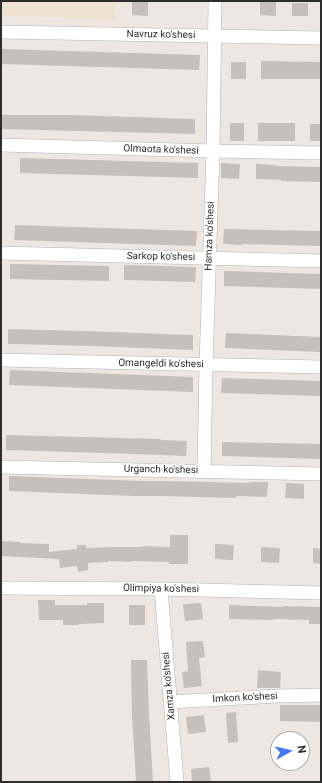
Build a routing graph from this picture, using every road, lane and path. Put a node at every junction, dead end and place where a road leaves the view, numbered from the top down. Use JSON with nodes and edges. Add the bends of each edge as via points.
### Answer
{"nodes":[{"id":1,"x":215,"y":1,"type":"edge"},
{"id":2,"x":1,"y":32,"type":"edge"},
{"id":3,"x":215,"y":36,"type":"junction"},
{"id":4,"x":321,"y":38,"type":"edge"},
{"id":5,"x":1,"y":145,"type":"edge"},
{"id":6,"x":213,"y":151,"type":"junction"},
{"id":7,"x":321,"y":153,"type":"edge"},
{"id":8,"x":1,"y":253,"type":"edge"},
{"id":9,"x":210,"y":258,"type":"junction"},
{"id":10,"x":321,"y":261,"type":"edge"},
{"id":11,"x":1,"y":360,"type":"edge"},
{"id":12,"x":206,"y":364,"type":"junction"},
{"id":13,"x":321,"y":367,"type":"edge"},
{"id":14,"x":1,"y":467,"type":"edge"},
{"id":15,"x":204,"y":471,"type":"junction"},
{"id":16,"x":321,"y":474,"type":"edge"},
{"id":17,"x":1,"y":588,"type":"edge"},
{"id":18,"x":161,"y":589,"type":"junction"},
{"id":19,"x":321,"y":593,"type":"edge"},
{"id":20,"x":321,"y":695,"type":"edge"},
{"id":21,"x":170,"y":702,"type":"junction"},
{"id":22,"x":177,"y":782,"type":"edge"}],
"edges":[{"from":1,"to":3,"type":"street","name":"Hamza ko'shesi"},
{"from":2,"to":3,"type":"street","name":"Navruz ko'shesi"},
{"from":3,"to":4,"type":"street","name":"Navruz ko'shesi"},
{"from":3,"to":6,"type":"street","name":"Hamza ko'shesi"},
{"from":5,"to":6,"type":"street","name":"Olmaota ko'shesi"},
{"from":6,"to":7,"type":"street","name":"Olmaota ko'shesi"},
{"from":6,"to":9,"type":"street","name":"Hamza ko'shesi"},
{"from":8,"to":9,"type":"street","name":"Sarkop ko'shesi"},
{"from":9,"to":10,"type":"street","name":"Sarkop ko'shesi"},
{"from":9,"to":12,"type":"street","name":"Hamza ko'shesi"},
{"from":11,"to":12,"type":"street","name":"Omangeldi ko'shesi"},
{"from":12,"to":13,"type":"street","name":"Omangeldi ko'shesi"},
{"from":12,"to":15,"type":"street","name":"Hamza ko'shesi"},
{"from":14,"to":15,"type":"street","name":"Urganch ko'shesi"},
{"from":15,"to":16,"type":"street","name":"Urganch ko'shesi"},
{"from":17,"to":18,"type":"street","name":"Olimpiya ko'shesi"},
{"from":18,"to":19,"type":"street","name":"Olimpiya ko'shesi"},
{"from":18,"to":21,"type":"street","name":"Xamza ko'shesi"},
{"from":20,"to":21,"type":"street","name":"Imkon ko'shesi"},
{"from":21,"to":22,"type":"street","name":"Xamza ko'shesi"}]}
